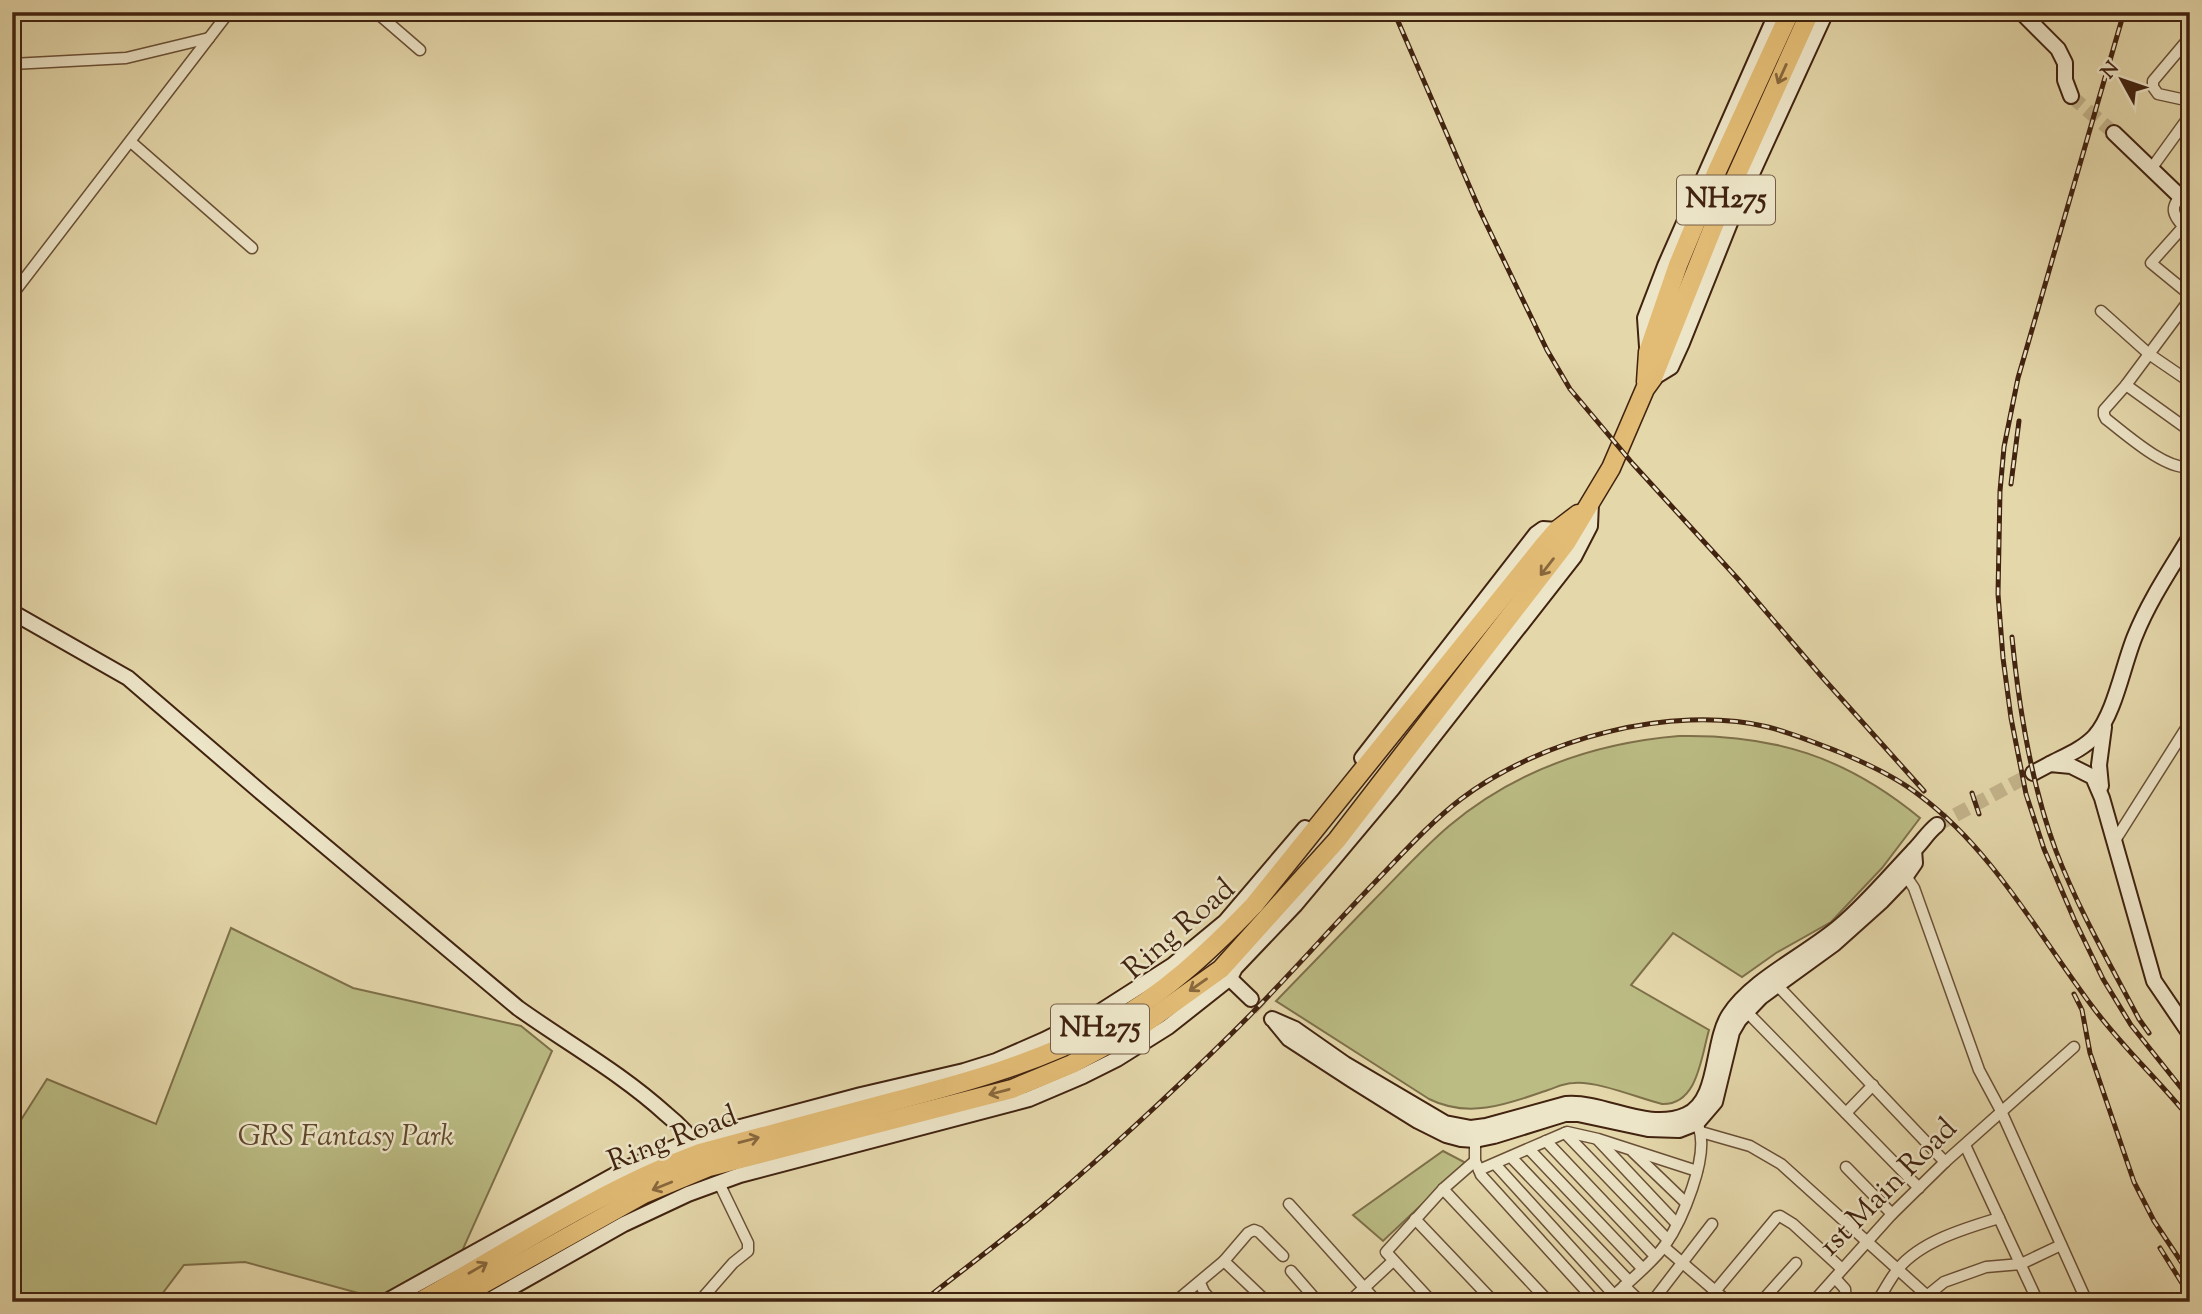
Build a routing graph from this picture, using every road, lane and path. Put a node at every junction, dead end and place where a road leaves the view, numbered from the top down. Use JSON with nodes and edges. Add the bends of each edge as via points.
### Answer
{"nodes":[{"id":1,"x":229,"y":12,"type":"edge"},
{"id":2,"x":376,"y":12,"type":"edge"},
{"id":3,"x":1777,"y":12,"type":"edge"},
{"id":4,"x":1790,"y":12,"type":"edge"},
{"id":5,"x":1810,"y":12,"type":"edge"},
{"id":6,"x":1826,"y":12,"type":"edge"},
{"id":7,"x":2021,"y":12,"type":"edge"},
{"id":8,"x":2190,"y":37,"type":"edge"},
{"id":9,"x":209,"y":38,"type":"junction"},
{"id":10,"x":420,"y":50,"type":"dead end"},
{"id":11,"x":12,"y":64,"type":"edge"},
{"id":12,"x":2071,"y":96,"type":"tunnel mouth"},
{"id":13,"x":2190,"y":101,"type":"edge"},
{"id":14,"x":2190,"y":115,"type":"edge"},
{"id":15,"x":2114,"y":133,"type":"tunnel mouth"},
{"id":16,"x":131,"y":142,"type":"junction"},
{"id":17,"x":2151,"y":169,"type":"junction"},
{"id":18,"x":2190,"y":183,"type":"edge"},
{"id":19,"x":2185,"y":201,"type":"edge"},
{"id":20,"x":2186,"y":231,"type":"edge"},
{"id":21,"x":252,"y":248,"type":"dead end"},
{"id":22,"x":12,"y":295,"type":"edge"},
{"id":23,"x":2188,"y":303,"type":"edge"},
{"id":24,"x":2101,"y":311,"type":"dead end"},
{"id":25,"x":1648,"y":352,"type":"junction"},
{"id":26,"x":2149,"y":354,"type":"junction"},
{"id":27,"x":2190,"y":382,"type":"edge"},
{"id":28,"x":1649,"y":384,"type":"junction"},
{"id":29,"x":2126,"y":385,"type":"junction"},
{"id":30,"x":2190,"y":431,"type":"edge"},
{"id":31,"x":2190,"y":467,"type":"edge"},
{"id":32,"x":1594,"y":496,"type":"junction"},
{"id":33,"x":2190,"y":537,"type":"edge"},
{"id":34,"x":12,"y":612,"type":"edge"},
{"id":35,"x":2105,"y":721,"type":"junction"},
{"id":36,"x":2190,"y":722,"type":"edge"},
{"id":37,"x":2050,"y":764,"type":"junction"},
{"id":38,"x":2033,"y":773,"type":"tunnel mouth"},
{"id":39,"x":2102,"y":798,"type":"junction"},
{"id":40,"x":1937,"y":825,"type":"tunnel mouth"},
{"id":41,"x":2114,"y":842,"type":"junction"},
{"id":42,"x":1914,"y":850,"type":"junction"},
{"id":43,"x":1906,"y":876,"type":"junction"},
{"id":44,"x":1225,"y":974,"type":"junction"},
{"id":45,"x":1777,"y":985,"type":"junction"},
{"id":46,"x":1251,"y":999,"type":"tunnel mouth"},
{"id":47,"x":1747,"y":1012,"type":"junction"},
{"id":48,"x":2190,"y":1034,"type":"edge"},
{"id":49,"x":2074,"y":1047,"type":"dead end"},
{"id":50,"x":1873,"y":1085,"type":"junction"},
{"id":51,"x":2001,"y":1111,"type":"junction"},
{"id":52,"x":1846,"y":1113,"type":"junction"},
{"id":53,"x":1697,"y":1123,"type":"junction"},
{"id":54,"x":1565,"y":1133,"type":"junction"},
{"id":55,"x":1598,"y":1139,"type":"junction"},
{"id":56,"x":1475,"y":1140,"type":"junction"},
{"id":57,"x":1546,"y":1141,"type":"junction"},
{"id":58,"x":1965,"y":1145,"type":"junction"},
{"id":59,"x":1529,"y":1149,"type":"junction"},
{"id":60,"x":1630,"y":1149,"type":"junction"},
{"id":61,"x":1511,"y":1157,"type":"junction"},
{"id":62,"x":705,"y":1161,"type":"junction"},
{"id":63,"x":1945,"y":1162,"type":"junction"},
{"id":64,"x":1495,"y":1164,"type":"junction"},
{"id":65,"x":1477,"y":1165,"type":"junction"},
{"id":66,"x":1846,"y":1167,"type":"dead end"},
{"id":67,"x":1697,"y":1171,"type":"junction"},
{"id":68,"x":1919,"y":1188,"type":"junction"},
{"id":69,"x":1443,"y":1189,"type":"junction"},
{"id":70,"x":1685,"y":1202,"type":"junction"},
{"id":71,"x":1289,"y":1204,"type":"dead end"},
{"id":72,"x":1892,"y":1213,"type":"junction"},
{"id":73,"x":1999,"y":1218,"type":"junction"},
{"id":74,"x":1416,"y":1219,"type":"junction"},
{"id":75,"x":1677,"y":1224,"type":"junction"},
{"id":76,"x":1712,"y":1224,"type":"dead end"},
{"id":77,"x":1867,"y":1242,"type":"junction"},
{"id":78,"x":1666,"y":1243,"type":"junction"},
{"id":79,"x":2061,"y":1245,"type":"junction"},
{"id":80,"x":1283,"y":1256,"type":"dead end"},
{"id":81,"x":1654,"y":1256,"type":"junction"},
{"id":82,"x":1224,"y":1261,"type":"junction"},
{"id":83,"x":1393,"y":1261,"type":"junction"},
{"id":84,"x":1682,"y":1262,"type":"junction"},
{"id":85,"x":1796,"y":1263,"type":"dead end"},
{"id":86,"x":2021,"y":1264,"type":"junction"},
{"id":87,"x":1642,"y":1268,"type":"junction"},
{"id":88,"x":1899,"y":1268,"type":"junction"},
{"id":89,"x":1842,"y":1269,"type":"junction"},
{"id":90,"x":1292,"y":1271,"type":"dead end"},
{"id":91,"x":1835,"y":1278,"type":"junction"},
{"id":92,"x":1200,"y":1283,"type":"junction"},
{"id":93,"x":1626,"y":1283,"type":"junction"},
{"id":94,"x":1363,"y":1287,"type":"junction"},
{"id":95,"x":1715,"y":1291,"type":"junction"},
{"id":96,"x":1611,"y":1298,"type":"edge"},
{"id":97,"x":1928,"y":1300,"type":"edge"},
{"id":98,"x":385,"y":1302,"type":"edge"},
{"id":99,"x":419,"y":1302,"type":"edge"},
{"id":100,"x":451,"y":1302,"type":"edge"},
{"id":101,"x":486,"y":1302,"type":"edge"},
{"id":102,"x":699,"y":1302,"type":"edge"},
{"id":103,"x":1175,"y":1302,"type":"edge"},
{"id":104,"x":1213,"y":1302,"type":"edge"},
{"id":105,"x":1267,"y":1302,"type":"edge"},
{"id":106,"x":1318,"y":1302,"type":"edge"},
{"id":107,"x":1349,"y":1302,"type":"edge"},
{"id":108,"x":1377,"y":1302,"type":"edge"},
{"id":109,"x":1432,"y":1302,"type":"edge"},
{"id":110,"x":1494,"y":1302,"type":"edge"},
{"id":111,"x":1549,"y":1302,"type":"edge"},
{"id":112,"x":1596,"y":1302,"type":"edge"},
{"id":113,"x":1641,"y":1302,"type":"edge"},
{"id":114,"x":1652,"y":1302,"type":"edge"},
{"id":115,"x":1706,"y":1302,"type":"edge"},
{"id":116,"x":1728,"y":1302,"type":"edge"},
{"id":117,"x":1761,"y":1302,"type":"edge"},
{"id":118,"x":1813,"y":1302,"type":"edge"},
{"id":119,"x":1846,"y":1302,"type":"edge"},
{"id":120,"x":1877,"y":1302,"type":"edge"},
{"id":121,"x":2038,"y":1302,"type":"edge"},
{"id":122,"x":2087,"y":1302,"type":"edge"}],
"edges":[{"from":1,"to":9,"type":"street"},
{"from":2,"to":10,"type":"street"},
{"from":3,"to":25,"type":"street","via":[[1645,318]]},
{"from":4,"to":25,"type":"highway","name":"Ring Road","number":"NH275","via":[[1680,259]]},
{"from":5,"to":28,"type":"highway","name":"Ring Road","number":"NH275","one_way":true,"via":[[1714,225]]},
{"from":6,"to":28,"type":"street","via":[[1671,367]]},
{"from":7,"to":12,"type":"street","via":[[2058,49]]},
{"from":8,"to":13,"type":"street","via":[[2153,81],[2153,87],[2158,94]]},
{"from":9,"to":11,"type":"street","via":[[125,58]]},
{"from":9,"to":16,"type":"street"},
{"from":14,"to":17,"type":"street"},
{"from":15,"to":17,"type":"street"},
{"from":16,"to":21,"type":"street"},
{"from":16,"to":22,"type":"street"},
{"from":17,"to":19,"type":"street"},
{"from":18,"to":19,"type":"street"},
{"from":19,"to":20,"type":"street","via":[[2173,207],[2173,213]]},
{"from":20,"to":23,"type":"street","via":[[2151,263]]},
{"from":23,"to":26,"type":"street"},
{"from":24,"to":26,"type":"street"},
{"from":25,"to":28,"type":"highway","name":"Ring Road","number":"NH275"},
{"from":26,"to":27,"type":"street"},
{"from":26,"to":29,"type":"street"},
{"from":28,"to":32,"type":"highway","name":"Ring Road","number":"NH275"},
{"from":29,"to":30,"type":"street"},
{"from":29,"to":31,"type":"street","via":[[2104,410],[2106,419],[2162,460]]},
{"from":32,"to":44,"type":"highway","name":"Ring Road","number":"NH275","via":[[1566,543],[1337,840]]},
{"from":32,"to":62,"type":"highway","name":"Ring Road","number":"NH275","via":[[1558,530],[1254,905],[1204,955],[1159,991],[1107,1026],[1004,1071]]},
{"from":33,"to":35,"type":"street","via":[[2151,601]]},
{"from":34,"to":62,"type":"street","via":[[128,678],[518,1008],[655,1104]]},
{"from":35,"to":37,"type":"street","via":[[2086,744]]},
{"from":35,"to":39,"type":"street","via":[[2099,765]]},
{"from":36,"to":41,"type":"street"},
{"from":37,"to":38,"type":"street"},
{"from":37,"to":39,"type":"street","via":[[2071,766],[2093,777]]},
{"from":39,"to":41,"type":"street"},
{"from":40,"to":42,"type":"street"},
{"from":41,"to":48,"type":"street","via":[[2154,981]]},
{"from":42,"to":43,"type":"street","via":[[1915,863]]},
{"from":42,"to":53,"type":"street","via":[[1840,926],[1751,991],[1730,1014],[1717,1042]]},
{"from":43,"to":45,"type":"street","via":[[1855,927]]},
{"from":43,"to":51,"type":"street","via":[[1979,1070]]},
{"from":44,"to":46,"type":"street"},
{"from":44,"to":62,"type":"highway","name":"Ring Road","number":"NH275","via":[[1072,1064],[1013,1089]]},
{"from":45,"to":47,"type":"street"},
{"from":45,"to":50,"type":"street"},
{"from":47,"to":52,"type":"street"},
{"from":47,"to":53,"type":"street","via":[[1732,1032],[1715,1101]]},
{"from":49,"to":51,"type":"street","name":"1st Main Road"},
{"from":50,"to":52,"type":"street"},
{"from":50,"to":63,"type":"street"},
{"from":51,"to":58,"type":"street","name":"1st Main Road"},
{"from":51,"to":79,"type":"street"},
{"from":52,"to":68,"type":"street"},
{"from":53,"to":56,"type":"street","via":[[1679,1129],[1648,1129],[1565,1114]]},
{"from":53,"to":56,"type":"street","via":[[1635,1117],[1576,1103],[1486,1126],[1445,1123],[1269,1016],[1289,1039],[1418,1121],[1446,1135]]},
{"from":53,"to":67,"type":"street","via":[[1701,1156]]},
{"from":53,"to":77,"type":"street","via":[[1781,1164]]},
{"from":54,"to":55,"type":"street"},
{"from":54,"to":57,"type":"street"},
{"from":54,"to":78,"type":"street"},
{"from":55,"to":60,"type":"street"},
{"from":55,"to":75,"type":"street"},
{"from":56,"to":65,"type":"street"},
{"from":57,"to":59,"type":"street"},
{"from":57,"to":81,"type":"street"},
{"from":58,"to":63,"type":"street","name":"1st Main Road"},
{"from":58,"to":73,"type":"street"},
{"from":59,"to":61,"type":"street"},
{"from":59,"to":87,"type":"street"},
{"from":60,"to":67,"type":"street"},
{"from":60,"to":70,"type":"street"},
{"from":61,"to":64,"type":"street"},
{"from":61,"to":93,"type":"street"},
{"from":62,"to":98,"type":"street","via":[[627,1168]]},
{"from":99,"to":62,"type":"highway","name":"Ring Road","number":"NH275","one_way":true,"via":[[620,1187],[657,1169]]},
{"from":62,"to":100,"type":"highway","name":"Ring Road","number":"NH275","one_way":true},
{"from":62,"to":101,"type":"street","via":[[688,1194],[624,1224]]},
{"from":62,"to":102,"type":"street","via":[[748,1251]]},
{"from":63,"to":68,"type":"street","name":"1st Main Road"},
{"from":64,"to":65,"type":"street"},
{"from":64,"to":96,"type":"street"},
{"from":65,"to":69,"type":"street"},
{"from":65,"to":112,"type":"street","via":[[1481,1175]]},
{"from":66,"to":72,"type":"street"},
{"from":67,"to":70,"type":"street"},
{"from":68,"to":72,"type":"street","name":"1st Main Road"},
{"from":69,"to":74,"type":"street"},
{"from":69,"to":111,"type":"street"},
{"from":70,"to":75,"type":"street"},
{"from":71,"to":94,"type":"street"},
{"from":72,"to":77,"type":"street","name":"1st Main Road"},
{"from":73,"to":86,"type":"street"},
{"from":73,"to":88,"type":"street","via":[[1947,1236]]},
{"from":74,"to":83,"type":"street","via":[[1388,1248]]},
{"from":74,"to":110,"type":"street"},
{"from":75,"to":78,"type":"street"},
{"from":76,"to":84,"type":"street"},
{"from":77,"to":88,"type":"street"},
{"from":77,"to":89,"type":"street","name":"1st Main Road"},
{"from":78,"to":81,"type":"street"},
{"from":78,"to":84,"type":"street"},
{"from":79,"to":86,"type":"street"},
{"from":79,"to":122,"type":"street"},
{"from":80,"to":82,"type":"street","via":[[1254,1230]]},
{"from":81,"to":87,"type":"street"},
{"from":82,"to":92,"type":"street"},
{"from":82,"to":105,"type":"street"},
{"from":83,"to":94,"type":"street"},
{"from":83,"to":109,"type":"street"},
{"from":84,"to":95,"type":"street"},
{"from":84,"to":114,"type":"street"},
{"from":85,"to":117,"type":"street"},
{"from":86,"to":97,"type":"street","via":[[1986,1267],[1944,1282]]},
{"from":86,"to":121,"type":"street"},
{"from":87,"to":93,"type":"street"},
{"from":88,"to":97,"type":"street"},
{"from":88,"to":120,"type":"street"},
{"from":89,"to":91,"type":"street","name":"1st Main Road"},
{"from":89,"to":95,"type":"street","via":[[1780,1216]]},
{"from":90,"to":106,"type":"street"},
{"from":91,"to":118,"type":"street","name":"1st Main Road"},
{"from":91,"to":119,"type":"street","via":[[1845,1289]]},
{"from":92,"to":103,"type":"street"},
{"from":92,"to":104,"type":"street"},
{"from":93,"to":96,"type":"street"},
{"from":93,"to":113,"type":"street"},
{"from":94,"to":107,"type":"street"},
{"from":94,"to":108,"type":"street"},
{"from":95,"to":115,"type":"street"},
{"from":95,"to":116,"type":"street"}]}
